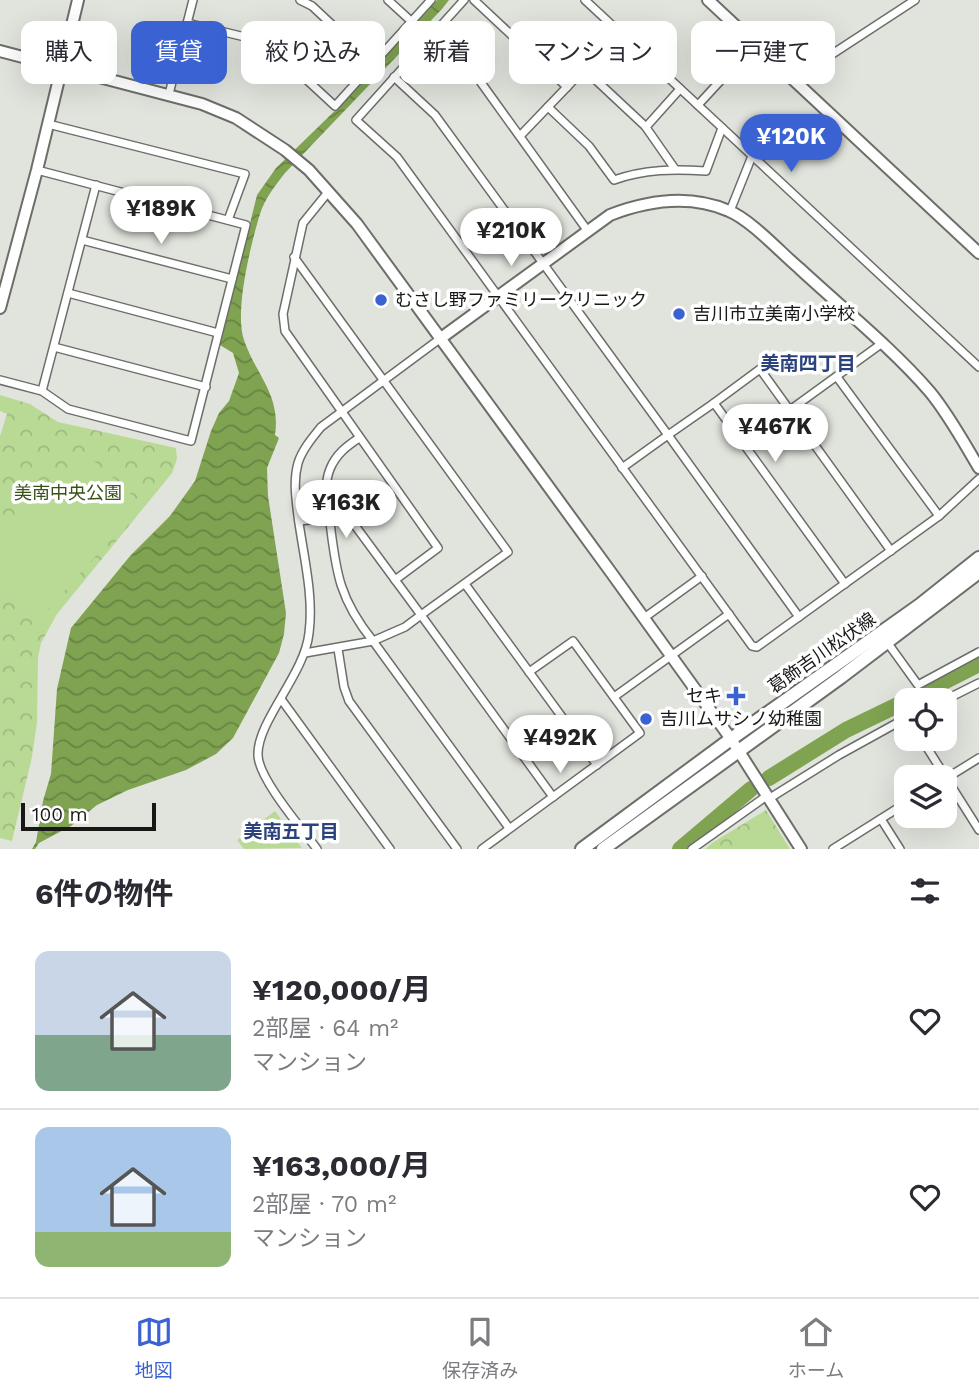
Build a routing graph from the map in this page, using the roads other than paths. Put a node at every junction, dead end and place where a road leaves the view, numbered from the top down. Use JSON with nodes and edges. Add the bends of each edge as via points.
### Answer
{"nodes":[{"id":1,"x":79,"y":0,"type":"edge"},
{"id":2,"x":192,"y":0,"type":"edge"},
{"id":3,"x":300,"y":0,"type":"edge"},
{"id":4,"x":388,"y":0,"type":"edge"},
{"id":5,"x":431,"y":0,"type":"edge"},
{"id":6,"x":464,"y":0,"type":"edge"},
{"id":7,"x":474,"y":0,"type":"edge"},
{"id":8,"x":585,"y":0,"type":"edge"},
{"id":9,"x":708,"y":0,"type":"edge"},
{"id":10,"x":915,"y":0,"type":"edge"},
{"id":11,"x":74,"y":21,"type":"edge"},
{"id":12,"x":187,"y":21,"type":"edge"},
{"id":13,"x":328,"y":21,"type":"edge"},
{"id":14,"x":410,"y":21,"type":"edge"},
{"id":15,"x":412,"y":21,"type":"edge"},
{"id":16,"x":445,"y":21,"type":"edge"},
{"id":17,"x":608,"y":21,"type":"edge"},
{"id":18,"x":731,"y":21,"type":"edge"},
{"id":19,"x":399,"y":35,"type":"edge"},
{"id":20,"x":0,"y":51,"type":"edge"},
{"id":21,"x":385,"y":51,"type":"edge"},
{"id":22,"x":835,"y":52,"type":"edge"},
{"id":23,"x":21,"y":56,"type":"edge"},
{"id":24,"x":399,"y":72,"type":"edge"},
{"id":25,"x":394,"y":77,"type":"junction"},
{"id":26,"x":117,"y":80,"type":"edge"},
{"id":27,"x":58,"y":84,"type":"edge"},
{"id":28,"x":172,"y":84,"type":"edge"},
{"id":29,"x":311,"y":84,"type":"edge"},
{"id":30,"x":355,"y":84,"type":"edge"},
{"id":31,"x":482,"y":84,"type":"edge"},
{"id":32,"x":569,"y":84,"type":"edge"},
{"id":33,"x":600,"y":84,"type":"edge"},
{"id":34,"x":675,"y":84,"type":"edge"},
{"id":35,"x":717,"y":84,"type":"edge"},
{"id":36,"x":799,"y":84,"type":"edge"},
{"id":37,"x":566,"y":87,"type":"junction"},
{"id":38,"x":680,"y":89,"type":"junction"},
{"id":39,"x":169,"y":94,"type":"junction"},
{"id":40,"x":698,"y":105,"type":"junction"},
{"id":41,"x":548,"y":107,"type":"junction"},
{"id":42,"x":48,"y":124,"type":"junction"},
{"id":43,"x":646,"y":127,"type":"junction"},
{"id":44,"x":722,"y":128,"type":"junction"},
{"id":45,"x":520,"y":136,"type":"junction"},
{"id":46,"x":752,"y":156,"type":"junction"},
{"id":47,"x":674,"y":169,"type":"junction"},
{"id":48,"x":37,"y":170,"type":"junction"},
{"id":49,"x":96,"y":186,"type":"junction"},
{"id":50,"x":330,"y":191,"type":"junction"},
{"id":51,"x":730,"y":211,"type":"junction"},
{"id":52,"x":228,"y":220,"type":"junction"},
{"id":53,"x":587,"y":230,"type":"junction"},
{"id":54,"x":82,"y":240,"type":"junction"},
{"id":55,"x":979,"y":253,"type":"edge"},
{"id":56,"x":294,"y":257,"type":"junction"},
{"id":57,"x":542,"y":263,"type":"junction"},
{"id":58,"x":233,"y":279,"type":"junction"},
{"id":59,"x":68,"y":293,"type":"junction"},
{"id":60,"x":498,"y":297,"type":"junction"},
{"id":61,"x":0,"y":308,"type":"edge"},
{"id":62,"x":218,"y":333,"type":"junction"},
{"id":63,"x":441,"y":338,"type":"junction"},
{"id":64,"x":881,"y":344,"type":"junction"},
{"id":65,"x":54,"y":347,"type":"junction"},
{"id":66,"x":979,"y":367,"type":"edge"},
{"id":67,"x":837,"y":377,"type":"junction"},
{"id":68,"x":0,"y":380,"type":"edge"},
{"id":69,"x":383,"y":380,"type":"junction"},
{"id":70,"x":206,"y":387,"type":"junction"},
{"id":71,"x":42,"y":391,"type":"junction"},
{"id":72,"x":714,"y":403,"type":"junction"},
{"id":73,"x":790,"y":410,"type":"junction"},
{"id":74,"x":342,"y":411,"type":"junction"},
{"id":75,"x":668,"y":435,"type":"junction"},
{"id":76,"x":359,"y":438,"type":"junction"},
{"id":77,"x":622,"y":468,"type":"junction"},
{"id":78,"x":979,"y":468,"type":"edge"},
{"id":79,"x":979,"y":479,"type":"edge"},
{"id":80,"x":939,"y":516,"type":"junction"},
{"id":81,"x":330,"y":518,"type":"junction"},
{"id":82,"x":299,"y":521,"type":"junction"},
{"id":83,"x":891,"y":551,"type":"junction"},
{"id":84,"x":979,"y":558,"type":"edge"},
{"id":85,"x":979,"y":572,"type":"edge"},
{"id":86,"x":702,"y":576,"type":"junction"},
{"id":87,"x":395,"y":580,"type":"junction"},
{"id":88,"x":464,"y":584,"type":"junction"},
{"id":89,"x":845,"y":584,"type":"junction"},
{"id":90,"x":729,"y":614,"type":"junction"},
{"id":91,"x":421,"y":615,"type":"junction"},
{"id":92,"x":799,"y":617,"type":"junction"},
{"id":93,"x":644,"y":618,"type":"junction"},
{"id":94,"x":373,"y":641,"type":"junction"},
{"id":95,"x":887,"y":642,"type":"junction"},
{"id":96,"x":338,"y":649,"type":"junction"},
{"id":97,"x":979,"y":652,"type":"edge"},
{"id":98,"x":305,"y":653,"type":"junction"},
{"id":99,"x":672,"y":656,"type":"junction"},
{"id":100,"x":529,"y":672,"type":"junction"},
{"id":101,"x":979,"y":683,"type":"edge"},
{"id":102,"x":957,"y":694,"type":"edge"},
{"id":103,"x":614,"y":697,"type":"junction"},
{"id":104,"x":281,"y":699,"type":"junction"},
{"id":105,"x":894,"y":725,"type":"edge"},
{"id":106,"x":731,"y":739,"type":"junction"},
{"id":107,"x":740,"y":751,"type":"junction"},
{"id":108,"x":979,"y":758,"type":"edge"},
{"id":109,"x":597,"y":765,"type":"junction"},
{"id":110,"x":957,"y":771,"type":"edge"},
{"id":111,"x":957,"y":795,"type":"edge"},
{"id":112,"x":553,"y":797,"type":"junction"},
{"id":113,"x":769,"y":797,"type":"junction"},
{"id":114,"x":894,"y":811,"type":"edge"},
{"id":115,"x":881,"y":819,"type":"junction"},
{"id":116,"x":509,"y":828,"type":"junction"},
{"id":117,"x":979,"y":830,"type":"edge"},
{"id":118,"x":317,"y":849,"type":"edge"},
{"id":119,"x":390,"y":849,"type":"edge"},
{"id":120,"x":457,"y":849,"type":"edge"},
{"id":121,"x":482,"y":849,"type":"edge"},
{"id":122,"x":582,"y":849,"type":"edge"},
{"id":123,"x":603,"y":849,"type":"edge"},
{"id":124,"x":692,"y":849,"type":"edge"},
{"id":125,"x":802,"y":849,"type":"edge"},
{"id":126,"x":833,"y":849,"type":"edge"},
{"id":127,"x":900,"y":849,"type":"edge"}],
"edges":[{"from":1,"to":11,"type":"street"},
{"from":2,"to":12,"type":"street"},
{"from":3,"to":13,"type":"street"},
{"from":4,"to":14,"type":"street"},
{"from":5,"to":15,"type":"street"},
{"from":6,"to":16,"type":"street"},
{"from":7,"to":37,"type":"street"},
{"from":8,"to":17,"type":"street"},
{"from":9,"to":18,"type":"street"},
{"from":10,"to":22,"type":"street"},
{"from":19,"to":21,"type":"street"},
{"from":20,"to":23,"type":"street"},
{"from":24,"to":25,"type":"street"},
{"from":25,"to":57,"type":"street","via":[[435,116]]},
{"from":25,"to":60,"type":"street","via":[[356,120],[397,157]]},
{"from":26,"to":39,"type":"street"},
{"from":27,"to":42,"type":"street"},
{"from":28,"to":39,"type":"street"},
{"from":29,"to":30,"type":"street","via":[[335,106]]},
{"from":31,"to":45,"type":"street"},
{"from":32,"to":37,"type":"street"},
{"from":33,"to":43,"type":"street"},
{"from":34,"to":38,"type":"street"},
{"from":35,"to":40,"type":"street"},
{"from":36,"to":55,"type":"street"},
{"from":37,"to":41,"type":"street"},
{"from":38,"to":40,"type":"street"},
{"from":38,"to":43,"type":"street"},
{"from":39,"to":50,"type":"street","via":[[236,118],[285,150]]},
{"from":40,"to":44,"type":"street"},
{"from":41,"to":45,"type":"street"},
{"from":41,"to":47,"type":"street","via":[[589,146],[614,180]]},
{"from":42,"to":48,"type":"street"},
{"from":42,"to":52,"type":"street","via":[[244,174]]},
{"from":43,"to":47,"type":"street"},
{"from":44,"to":46,"type":"street"},
{"from":44,"to":47,"type":"street","via":[[706,171]]},
{"from":45,"to":53,"type":"street"},
{"from":46,"to":51,"type":"street"},
{"from":46,"to":66,"type":"street"},
{"from":48,"to":49,"type":"street"},
{"from":48,"to":61,"type":"street"},
{"from":49,"to":52,"type":"street"},
{"from":49,"to":54,"type":"street"},
{"from":50,"to":56,"type":"street","via":[[303,223]]},
{"from":50,"to":63,"type":"street"},
{"from":51,"to":53,"type":"street","via":[[666,200],[610,215]]},
{"from":51,"to":64,"type":"street"},
{"from":52,"to":58,"type":"street","via":[[246,225]]},
{"from":53,"to":57,"type":"street"},
{"from":54,"to":58,"type":"street"},
{"from":54,"to":59,"type":"street"},
{"from":56,"to":69,"type":"street"},
{"from":56,"to":74,"type":"street","via":[[285,331]]},
{"from":57,"to":60,"type":"street"},
{"from":57,"to":75,"type":"street"},
{"from":58,"to":62,"type":"street"},
{"from":59,"to":62,"type":"street"},
{"from":59,"to":65,"type":"street"},
{"from":60,"to":63,"type":"street"},
{"from":60,"to":77,"type":"street"},
{"from":62,"to":70,"type":"street"},
{"from":63,"to":69,"type":"street"},
{"from":63,"to":93,"type":"street"},
{"from":64,"to":67,"type":"street"},
{"from":64,"to":78,"type":"street","via":[[930,392]]},
{"from":65,"to":70,"type":"street"},
{"from":65,"to":71,"type":"street"},
{"from":67,"to":73,"type":"street"},
{"from":67,"to":80,"type":"street"},
{"from":68,"to":71,"type":"street"},
{"from":69,"to":74,"type":"street"},
{"from":69,"to":88,"type":"street","via":[[508,552]]},
{"from":70,"to":71,"type":"street","via":[[191,442],[68,409]]},
{"from":72,"to":73,"type":"street","via":[[760,369]]},
{"from":72,"to":75,"type":"street"},
{"from":72,"to":89,"type":"street"},
{"from":73,"to":83,"type":"street"},
{"from":74,"to":76,"type":"street"},
{"from":74,"to":82,"type":"street","via":[[321,427],[298,462]]},
{"from":75,"to":77,"type":"street"},
{"from":75,"to":92,"type":"street"},
{"from":76,"to":81,"type":"street","via":[[330,468],[326,493]]},
{"from":76,"to":87,"type":"street","via":[[438,548]]},
{"from":77,"to":86,"type":"street"},
{"from":79,"to":80,"type":"street"},
{"from":80,"to":83,"type":"street"},
{"from":81,"to":82,"type":"street"},
{"from":81,"to":87,"type":"street","via":[[348,516]]},
{"from":81,"to":94,"type":"street","via":[[335,565],[345,598]]},
{"from":82,"to":98,"type":"street","via":[[310,617]]},
{"from":83,"to":89,"type":"street"},
{"from":84,"to":106,"type":"main road","name":"葛飾吉川松伏線"},
{"from":85,"to":95,"type":"main road","name":"葛飾吉川松伏線"},
{"from":86,"to":90,"type":"street"},
{"from":86,"to":93,"type":"street"},
{"from":87,"to":91,"type":"street"},
{"from":88,"to":91,"type":"street"},
{"from":88,"to":100,"type":"street"},
{"from":89,"to":92,"type":"street"},
{"from":90,"to":92,"type":"street","via":[[757,647]]},
{"from":90,"to":99,"type":"street"},
{"from":91,"to":94,"type":"street"},
{"from":91,"to":112,"type":"street"},
{"from":93,"to":99,"type":"street"},
{"from":94,"to":96,"type":"street"},
{"from":94,"to":116,"type":"street"},
{"from":95,"to":97,"type":"street","via":[[918,685]]},
{"from":95,"to":107,"type":"main road","name":"葛飾吉川松伏線"},
{"from":96,"to":98,"type":"street"},
{"from":96,"to":120,"type":"street","via":[[349,701]]},
{"from":98,"to":104,"type":"street"},
{"from":99,"to":103,"type":"street"},
{"from":99,"to":106,"type":"street"},
{"from":100,"to":103,"type":"street","via":[[573,641]]},
{"from":100,"to":109,"type":"street"},
{"from":101,"to":102,"type":"street"},
{"from":103,"to":109,"type":"street","via":[[640,733]]},
{"from":104,"to":118,"type":"street","via":[[257,756],[260,768]]},
{"from":104,"to":119,"type":"street"},
{"from":105,"to":113,"type":"street"},
{"from":106,"to":107,"type":"street"},
{"from":106,"to":122,"type":"main road","name":"葛飾吉川松伏線"},
{"from":107,"to":113,"type":"street"},
{"from":107,"to":123,"type":"main road","name":"葛飾吉川松伏線"},
{"from":108,"to":110,"type":"street"},
{"from":109,"to":112,"type":"street"},
{"from":111,"to":117,"type":"street"},
{"from":112,"to":116,"type":"street"},
{"from":113,"to":124,"type":"street"},
{"from":113,"to":125,"type":"street"},
{"from":114,"to":115,"type":"street"},
{"from":115,"to":126,"type":"street"},
{"from":115,"to":127,"type":"street"},
{"from":116,"to":121,"type":"street"}]}
